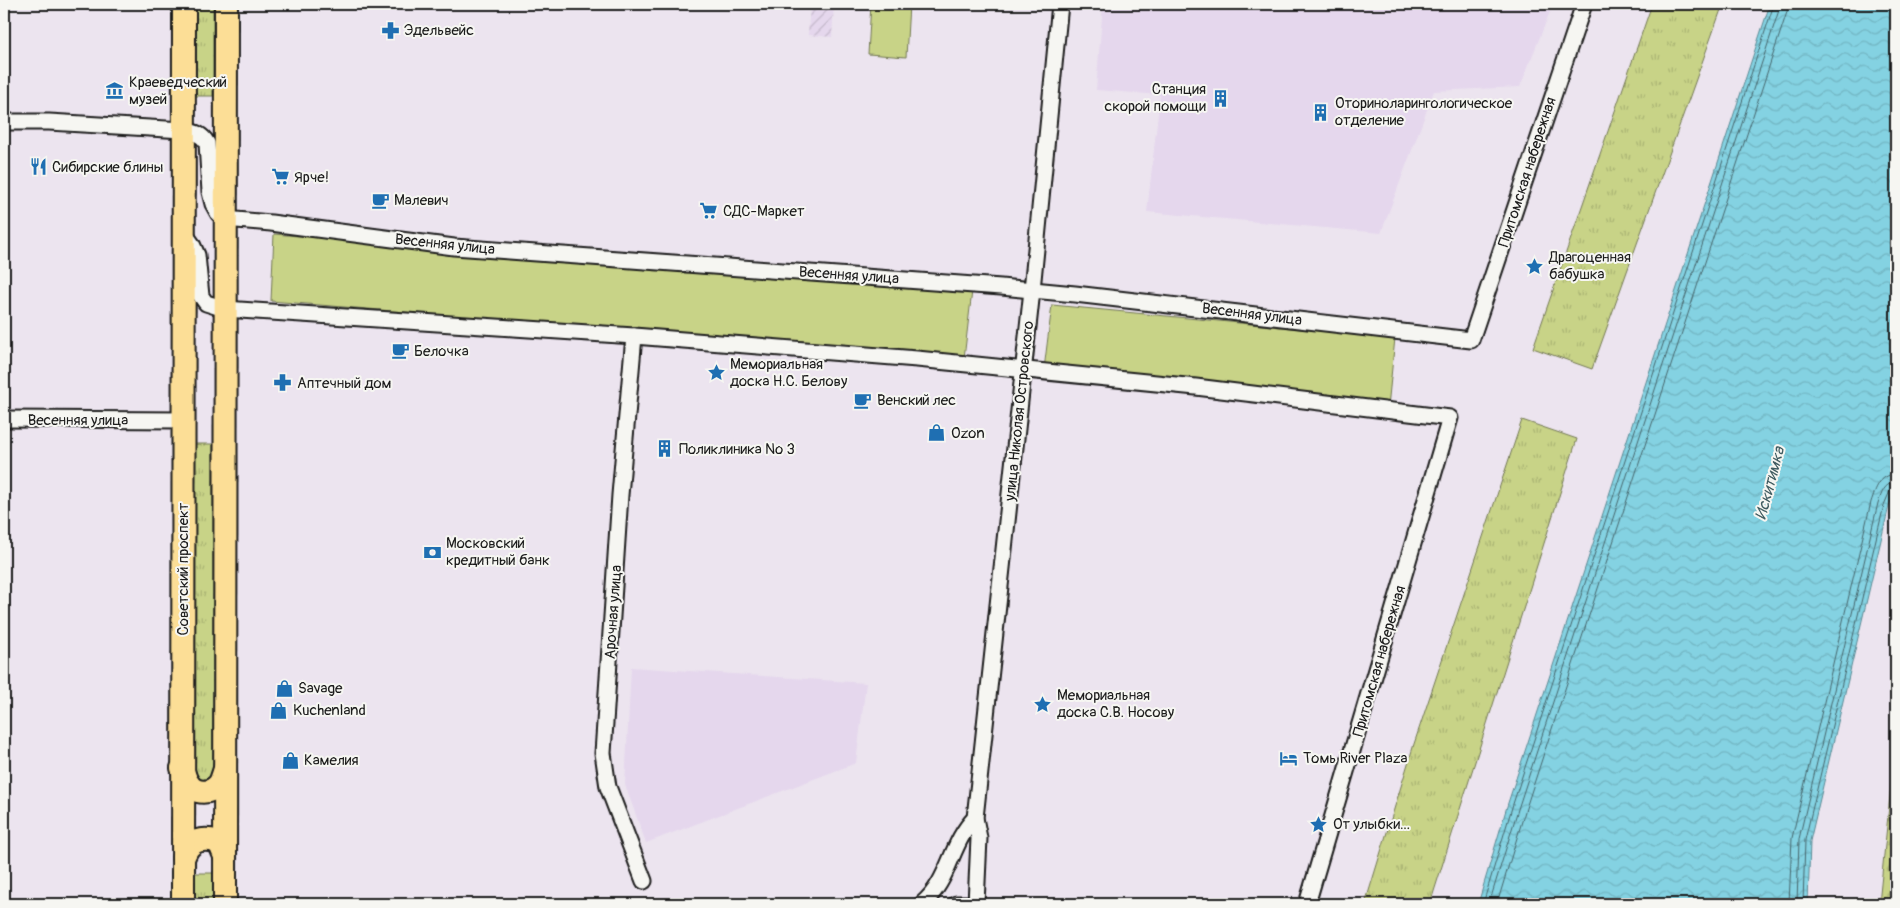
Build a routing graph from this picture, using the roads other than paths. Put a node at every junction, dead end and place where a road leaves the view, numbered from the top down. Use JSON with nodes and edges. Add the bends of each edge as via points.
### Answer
{"nodes":[{"id":1,"x":184,"y":4,"type":"edge"},
{"id":2,"x":226,"y":4,"type":"edge"},
{"id":3,"x":1060,"y":4,"type":"edge"},
{"id":4,"x":1584,"y":4,"type":"edge"},
{"id":5,"x":4,"y":122,"type":"edge"},
{"id":6,"x":183,"y":130,"type":"junction"},
{"id":7,"x":225,"y":219,"type":"junction"},
{"id":8,"x":184,"y":233,"type":"junction"},
{"id":9,"x":1032,"y":290,"type":"junction"},
{"id":10,"x":225,"y":309,"type":"junction"},
{"id":11,"x":634,"y":336,"type":"junction"},
{"id":12,"x":1471,"y":340,"type":"joint"},
{"id":13,"x":1023,"y":370,"type":"junction"},
{"id":14,"x":4,"y":419,"type":"edge"},
{"id":15,"x":183,"y":420,"type":"junction"},
{"id":16,"x":182,"y":768,"type":"junction"},
{"id":17,"x":225,"y":769,"type":"junction"},
{"id":18,"x":975,"y":818,"type":"junction"},
{"id":19,"x":225,"y":856,"type":"junction"},
{"id":20,"x":183,"y":858,"type":"junction"},
{"id":21,"x":644,"y":881,"type":"dead end"},
{"id":22,"x":183,"y":904,"type":"edge"},
{"id":23,"x":225,"y":904,"type":"edge"},
{"id":24,"x":922,"y":904,"type":"edge"},
{"id":25,"x":956,"y":904,"type":"edge"},
{"id":26,"x":966,"y":904,"type":"edge"},
{"id":27,"x":976,"y":904,"type":"edge"},
{"id":28,"x":1308,"y":904,"type":"edge"}],
"edges":[{"from":1,"to":6,"type":"main road","name":"Советский проспект"},
{"from":2,"to":7,"type":"main road"},
{"from":3,"to":9,"type":"street","name":"улица Николая Островского"},
{"from":4,"to":12,"type":"street","name":"Притомская набережная"},
{"from":5,"to":6,"type":"street"},
{"from":6,"to":7,"type":"street","via":[[197,133],[207,143],[210,192],[218,213]]},
{"from":6,"to":8,"type":"main road","name":"Советский проспект"},
{"from":7,"to":9,"type":"street","name":"Весенняя улица","via":[[454,247]]},
{"from":7,"to":10,"type":"main road"},
{"from":8,"to":10,"type":"street","via":[[197,255],[201,296],[206,303]]},
{"from":8,"to":15,"type":"main road","name":"Советский проспект"},
{"from":9,"to":12,"type":"street","name":"Весенняя улица"},
{"from":9,"to":13,"type":"street","name":"улица Николая Островского"},
{"from":10,"to":11,"type":"street"},
{"from":10,"to":17,"type":"main road"},
{"from":11,"to":13,"type":"street"},
{"from":11,"to":21,"type":"street","name":"Арочная улица","via":[[620,495],[604,753],[608,787]]},
{"from":13,"to":18,"type":"street","name":"улица Николая Островского"},
{"from":13,"to":28,"type":"street","name":"Притомская набережная","via":[[1450,418]]},
{"from":14,"to":15,"type":"street","name":"Весенняя улица"},
{"from":15,"to":16,"type":"main road","name":"Советский проспект"},
{"from":16,"to":17,"type":"main road","via":[[188,784],[204,792],[220,783]]},
{"from":16,"to":20,"type":"main road","name":"Советский проспект"},
{"from":17,"to":19,"type":"main road"},
{"from":18,"to":24,"type":"street","via":[[962,834],[936,890]]},
{"from":18,"to":27,"type":"street","name":"улица Николая Островского","via":[[979,838]]},
{"from":19,"to":20,"type":"main road","via":[[215,841],[205,840],[189,846]]},
{"from":19,"to":23,"type":"main road"},
{"from":20,"to":22,"type":"main road","name":"Советский проспект"},
{"from":25,"to":26,"type":"street"}]}
